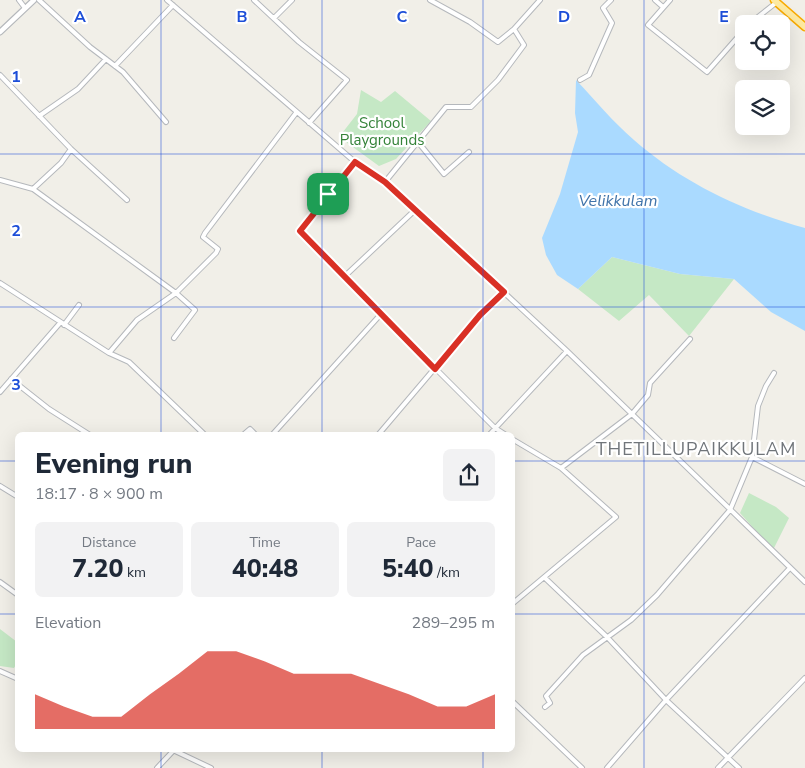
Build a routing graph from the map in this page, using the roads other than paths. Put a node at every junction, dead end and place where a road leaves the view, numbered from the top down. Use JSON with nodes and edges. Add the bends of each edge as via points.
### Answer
{"nodes":[{"id":1,"x":19,"y":0,"type":"edge"},
{"id":2,"x":34,"y":0,"type":"edge"},
{"id":3,"x":40,"y":0,"type":"edge"},
{"id":4,"x":167,"y":0,"type":"edge"},
{"id":5,"x":254,"y":0,"type":"edge"},
{"id":6,"x":292,"y":0,"type":"edge"},
{"id":7,"x":430,"y":0,"type":"edge"},
{"id":8,"x":540,"y":0,"type":"edge"},
{"id":9,"x":611,"y":0,"type":"edge"},
{"id":10,"x":655,"y":0,"type":"edge"},
{"id":11,"x":670,"y":0,"type":"edge"},
{"id":12,"x":776,"y":1,"type":"edge"},
{"id":13,"x":173,"y":5,"type":"junction"},
{"id":14,"x":663,"y":7,"type":"junction"},
{"id":15,"x":25,"y":8,"type":"junction"},
{"id":16,"x":760,"y":15,"type":"edge"},
{"id":17,"x":274,"y":18,"type":"junction"},
{"id":18,"x":805,"y":27,"type":"edge"},
{"id":19,"x":514,"y":29,"type":"junction"},
{"id":20,"x":0,"y":32,"type":"edge"},
{"id":21,"x":735,"y":40,"type":"edge"},
{"id":22,"x":106,"y":60,"type":"junction"},
{"id":23,"x":115,"y":66,"type":"junction"},
{"id":24,"x":0,"y":75,"type":"edge"},
{"id":25,"x":580,"y":80,"type":"dead end"},
{"id":26,"x":296,"y":113,"type":"junction"},
{"id":27,"x":39,"y":116,"type":"junction"},
{"id":28,"x":166,"y":122,"type":"dead end"},
{"id":29,"x":309,"y":123,"type":"junction"},
{"id":30,"x":418,"y":142,"type":"junction"},
{"id":31,"x":71,"y":149,"type":"junction"},
{"id":32,"x":469,"y":152,"type":"dead end"},
{"id":33,"x":355,"y":162,"type":"junction"},
{"id":34,"x":0,"y":180,"type":"edge"},
{"id":35,"x":385,"y":182,"type":"junction"},
{"id":36,"x":33,"y":189,"type":"junction"},
{"id":37,"x":127,"y":200,"type":"dead end"},
{"id":38,"x":414,"y":211,"type":"junction"},
{"id":39,"x":345,"y":276,"type":"junction"},
{"id":40,"x":0,"y":283,"type":"edge"},
{"id":41,"x":504,"y":292,"type":"junction"},
{"id":42,"x":176,"y":293,"type":"junction"},
{"id":43,"x":79,"y":305,"type":"dead end"},
{"id":44,"x":381,"y":314,"type":"junction"},
{"id":45,"x":62,"y":324,"type":"junction"},
{"id":46,"x":174,"y":338,"type":"dead end"},
{"id":47,"x":690,"y":339,"type":"dead end"},
{"id":48,"x":567,"y":351,"type":"junction"},
{"id":49,"x":109,"y":353,"type":"junction"},
{"id":50,"x":435,"y":369,"type":"junction"},
{"id":51,"x":774,"y":374,"type":"dead end"},
{"id":52,"x":11,"y":379,"type":"junction"},
{"id":53,"x":0,"y":392,"type":"edge"},
{"id":54,"x":632,"y":414,"type":"junction"},
{"id":55,"x":495,"y":428,"type":"junction"},
{"id":56,"x":85,"y":432,"type":"edge"},
{"id":57,"x":202,"y":432,"type":"edge"},
{"id":58,"x":275,"y":432,"type":"edge"},
{"id":59,"x":381,"y":432,"type":"edge"},
{"id":60,"x":492,"y":432,"type":"edge"},
{"id":61,"x":501,"y":432,"type":"edge"},
{"id":62,"x":515,"y":441,"type":"edge"},
{"id":63,"x":752,"y":457,"type":"junction"},
{"id":64,"x":561,"y":468,"type":"junction"},
{"id":65,"x":805,"y":484,"type":"edge"},
{"id":66,"x":0,"y":486,"type":"edge"},
{"id":67,"x":15,"y":495,"type":"edge"},
{"id":68,"x":730,"y":510,"type":"junction"},
{"id":69,"x":789,"y":568,"type":"junction"},
{"id":70,"x":545,"y":578,"type":"junction"},
{"id":71,"x":0,"y":582,"type":"edge"},
{"id":72,"x":805,"y":582,"type":"edge"},
{"id":73,"x":15,"y":593,"type":"edge"},
{"id":74,"x":515,"y":602,"type":"edge"},
{"id":75,"x":607,"y":637,"type":"junction"},
{"id":76,"x":0,"y":671,"type":"edge"},
{"id":77,"x":15,"y":678,"type":"edge"},
{"id":78,"x":805,"y":678,"type":"edge"},
{"id":79,"x":666,"y":700,"type":"junction"},
{"id":80,"x":515,"y":704,"type":"edge"},
{"id":81,"x":545,"y":707,"type":"dead end"},
{"id":82,"x":171,"y":752,"type":"edge"},
{"id":83,"x":177,"y":752,"type":"edge"},
{"id":84,"x":728,"y":757,"type":"junction"},
{"id":85,"x":157,"y":768,"type":"edge"},
{"id":86,"x":211,"y":768,"type":"edge"},
{"id":87,"x":582,"y":768,"type":"edge"},
{"id":88,"x":607,"y":768,"type":"edge"},
{"id":89,"x":718,"y":768,"type":"edge"},
{"id":90,"x":739,"y":768,"type":"edge"}],
"edges":[{"from":1,"to":15,"type":"street"},
{"from":2,"to":15,"type":"street"},
{"from":3,"to":22,"type":"street"},
{"from":4,"to":13,"type":"street"},
{"from":5,"to":17,"type":"street"},
{"from":6,"to":17,"type":"street"},
{"from":7,"to":19,"type":"street","via":[[498,42]]},
{"from":8,"to":19,"type":"street"},
{"from":9,"to":25,"type":"street","via":[[603,8],[612,23],[589,75]]},
{"from":10,"to":14,"type":"street"},
{"from":11,"to":14,"type":"street"},
{"from":12,"to":16,"type":"street"},
{"from":12,"to":18,"type":"highway"},
{"from":13,"to":23,"type":"street"},
{"from":13,"to":26,"type":"street"},
{"from":14,"to":21,"type":"street","via":[[648,25],[707,72]]},
{"from":15,"to":20,"type":"street"},
{"from":17,"to":29,"type":"street","via":[[347,80]]},
{"from":19,"to":30,"type":"street","via":[[524,45],[498,80],[471,107],[446,107]]},
{"from":22,"to":23,"type":"street"},
{"from":22,"to":27,"type":"street","via":[[78,88]]},
{"from":23,"to":28,"type":"street"},
{"from":24,"to":27,"type":"street"},
{"from":26,"to":29,"type":"street"},
{"from":26,"to":42,"type":"street","via":[[205,233],[205,241],[218,249],[216,253]]},
{"from":27,"to":31,"type":"street"},
{"from":29,"to":33,"type":"street"},
{"from":30,"to":32,"type":"street","via":[[444,174]]},
{"from":30,"to":35,"type":"street"},
{"from":31,"to":36,"type":"street"},
{"from":31,"to":37,"type":"street"},
{"from":33,"to":35,"type":"street"},
{"from":33,"to":39,"type":"street","via":[[300,231]]},
{"from":34,"to":36,"type":"street"},
{"from":35,"to":38,"type":"street"},
{"from":36,"to":42,"type":"street"},
{"from":38,"to":39,"type":"street"},
{"from":38,"to":41,"type":"street"},
{"from":39,"to":44,"type":"street"},
{"from":40,"to":45,"type":"street"},
{"from":41,"to":48,"type":"street"},
{"from":41,"to":50,"type":"street","via":[[480,315]]},
{"from":42,"to":46,"type":"street","via":[[195,310]]},
{"from":42,"to":49,"type":"street","via":[[137,320]]},
{"from":43,"to":45,"type":"street"},
{"from":44,"to":50,"type":"street"},
{"from":44,"to":58,"type":"street"},
{"from":45,"to":49,"type":"street"},
{"from":45,"to":52,"type":"street"},
{"from":47,"to":54,"type":"street","via":[[650,383],[648,395]]},
{"from":48,"to":54,"type":"street"},
{"from":48,"to":55,"type":"street"},
{"from":49,"to":57,"type":"street","via":[[129,362]]},
{"from":50,"to":55,"type":"street"},
{"from":50,"to":59,"type":"street"},
{"from":51,"to":63,"type":"street","via":[[758,406]]},
{"from":52,"to":53,"type":"street"},
{"from":52,"to":56,"type":"street"},
{"from":54,"to":64,"type":"street"},
{"from":54,"to":68,"type":"street"},
{"from":55,"to":60,"type":"street"},
{"from":55,"to":61,"type":"street"},
{"from":62,"to":64,"type":"street"},
{"from":63,"to":65,"type":"street"},
{"from":63,"to":68,"type":"street"},
{"from":64,"to":70,"type":"street","via":[[616,517]]},
{"from":66,"to":67,"type":"street"},
{"from":68,"to":69,"type":"street"},
{"from":68,"to":75,"type":"street","via":[[657,595]]},
{"from":69,"to":72,"type":"street"},
{"from":69,"to":79,"type":"street"},
{"from":70,"to":74,"type":"street"},
{"from":70,"to":75,"type":"street"},
{"from":71,"to":73,"type":"street"},
{"from":75,"to":79,"type":"street"},
{"from":75,"to":81,"type":"street","via":[[583,655],[561,678],[546,696],[550,703]]},
{"from":76,"to":77,"type":"street"},
{"from":78,"to":84,"type":"street"},
{"from":79,"to":84,"type":"street"},
{"from":79,"to":88,"type":"street"},
{"from":80,"to":87,"type":"street"},
{"from":82,"to":85,"type":"street"},
{"from":83,"to":86,"type":"street"},
{"from":84,"to":89,"type":"street"},
{"from":84,"to":90,"type":"street"}]}
